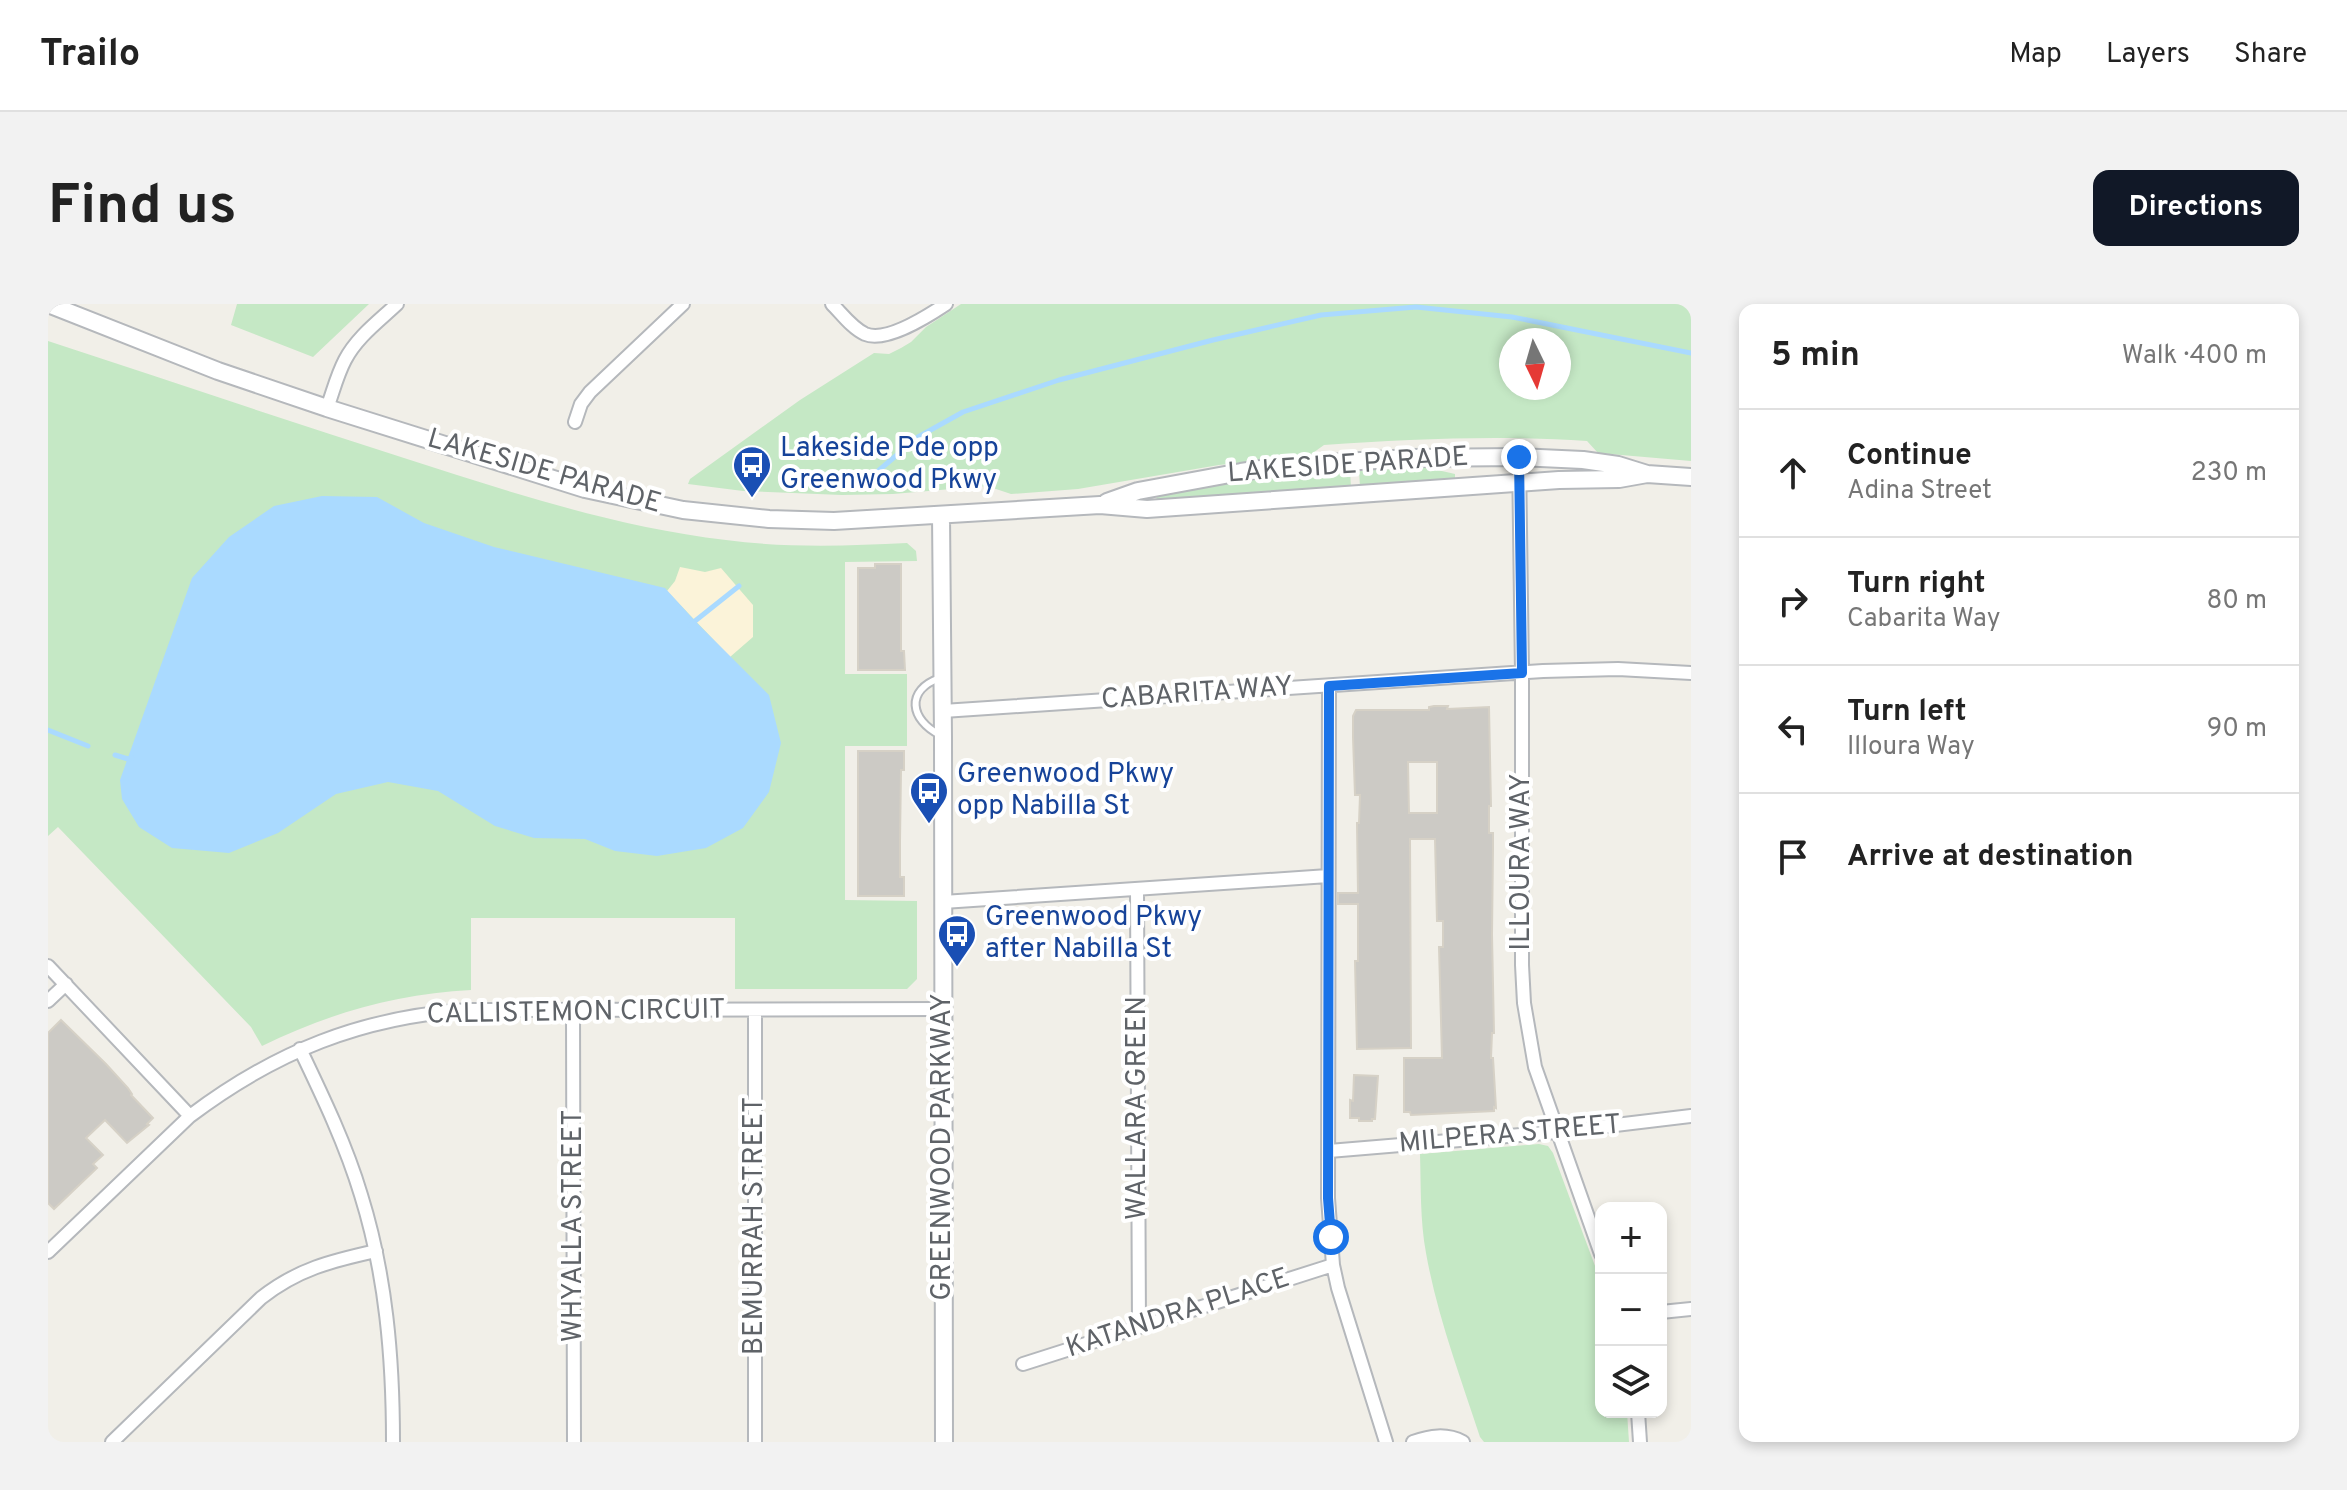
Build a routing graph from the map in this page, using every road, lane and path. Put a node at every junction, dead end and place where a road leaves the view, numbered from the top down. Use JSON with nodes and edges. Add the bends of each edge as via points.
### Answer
{"nodes":[{"id":1,"x":48,"y":304,"type":"edge"},
{"id":2,"x":397,"y":304,"type":"edge"},
{"id":3,"x":683,"y":304,"type":"edge"},
{"id":4,"x":832,"y":304,"type":"edge"},
{"id":5,"x":946,"y":304,"type":"edge"},
{"id":6,"x":327,"y":408,"type":"junction"},
{"id":7,"x":575,"y":422,"type":"dead end"},
{"id":8,"x":1519,"y":457,"type":"junction"},
{"id":9,"x":1647,"y":474,"type":"junction"},
{"id":10,"x":1691,"y":477,"type":"edge"},
{"id":11,"x":1520,"y":484,"type":"junction"},
{"id":12,"x":1100,"y":505,"type":"junction"},
{"id":13,"x":941,"y":515,"type":"junction"},
{"id":14,"x":1522,"y":673,"type":"junction"},
{"id":15,"x":1691,"y":673,"type":"edge"},
{"id":16,"x":942,"y":677,"type":"junction"},
{"id":17,"x":1329,"y":686,"type":"junction"},
{"id":18,"x":943,"y":711,"type":"junction"},
{"id":19,"x":943,"y":737,"type":"junction"},
{"id":20,"x":1328,"y":876,"type":"junction"},
{"id":21,"x":1137,"y":889,"type":"junction"},
{"id":22,"x":943,"y":902,"type":"junction"},
{"id":23,"x":48,"y":966,"type":"edge"},
{"id":24,"x":66,"y":984,"type":"junction"},
{"id":25,"x":48,"y":1001,"type":"edge"},
{"id":26,"x":942,"y":1009,"type":"junction"},
{"id":27,"x":573,"y":1010,"type":"junction"},
{"id":28,"x":755,"y":1010,"type":"junction"},
{"id":29,"x":300,"y":1049,"type":"junction"},
{"id":30,"x":190,"y":1116,"type":"junction"},
{"id":31,"x":1691,"y":1116,"type":"edge"},
{"id":32,"x":1557,"y":1132,"type":"junction"},
{"id":33,"x":1329,"y":1151,"type":"junction"},
{"id":34,"x":1595,"y":1237,"type":"edge"},
{"id":35,"x":376,"y":1251,"type":"junction"},
{"id":36,"x":48,"y":1252,"type":"edge"},
{"id":37,"x":1333,"y":1265,"type":"junction"},
{"id":38,"x":1691,"y":1309,"type":"edge"},
{"id":39,"x":1667,"y":1311,"type":"edge"},
{"id":40,"x":1139,"y":1327,"type":"junction"},
{"id":41,"x":1023,"y":1364,"type":"dead end"},
{"id":42,"x":1638,"y":1418,"type":"edge"},
{"id":43,"x":112,"y":1442,"type":"edge"},
{"id":44,"x":393,"y":1442,"type":"edge"},
{"id":45,"x":574,"y":1442,"type":"edge"},
{"id":46,"x":755,"y":1442,"type":"edge"},
{"id":47,"x":944,"y":1442,"type":"edge"},
{"id":48,"x":1386,"y":1442,"type":"edge"},
{"id":49,"x":1413,"y":1442,"type":"edge"},
{"id":50,"x":1463,"y":1442,"type":"edge"},
{"id":51,"x":1640,"y":1442,"type":"edge"}],
"edges":[{"from":1,"to":6,"type":"street","name":"LAKESIDE PARADE"},
{"from":2,"to":6,"type":"street","via":[[354,345]]},
{"from":3,"to":7,"type":"street","via":[[590,392]]},
{"from":4,"to":5,"type":"street","via":[[861,332],[879,336]]},
{"from":6,"to":13,"type":"street","name":"LAKESIDE PARADE","via":[[585,489],[683,510],[800,520]]},
{"from":8,"to":9,"type":"street","name":"LAKESIDE PARADE","via":[[1583,460]]},
{"from":8,"to":11,"type":"street","name":"ILLOURA WAY"},
{"from":8,"to":12,"type":"street","name":"LAKESIDE PARADE","via":[[1280,466],[1168,484]]},
{"from":9,"to":10,"type":"street","name":"LAKESIDE PARADE"},
{"from":9,"to":11,"type":"street","name":"LAKESIDE PARADE"},
{"from":11,"to":12,"type":"street","name":"LAKESIDE PARADE","via":[[1147,509]]},
{"from":11,"to":14,"type":"street","name":"ILLOURA WAY"},
{"from":12,"to":13,"type":"street","name":"LAKESIDE PARADE"},
{"from":13,"to":16,"type":"street","name":"GREENWOOD PARKWAY"},
{"from":14,"to":15,"type":"street","name":"CABARITA WAY"},
{"from":14,"to":17,"type":"street","name":"CABARITA WAY"},
{"from":14,"to":32,"type":"street","name":"ILLOURA WAY","via":[[1524,1003],[1535,1067]]},
{"from":16,"to":18,"type":"street","name":"GREENWOOD PARKWAY"},
{"from":16,"to":19,"type":"lane","via":[[920,691],[915,707],[925,725]]},
{"from":17,"to":18,"type":"street","name":"CABARITA WAY"},
{"from":17,"to":20,"type":"street"},
{"from":18,"to":19,"type":"street","name":"GREENWOOD PARKWAY"},
{"from":19,"to":22,"type":"street","name":"GREENWOOD PARKWAY"},
{"from":20,"to":21,"type":"street"},
{"from":20,"to":33,"type":"street"},
{"from":21,"to":22,"type":"street"},
{"from":21,"to":40,"type":"street","name":"WALLARA GREEN"},
{"from":22,"to":26,"type":"street","name":"GREENWOOD PARKWAY"},
{"from":23,"to":24,"type":"street"},
{"from":24,"to":25,"type":"street"},
{"from":24,"to":30,"type":"street"},
{"from":26,"to":28,"type":"street","name":"CALLISTEMON CIRCUIT"},
{"from":26,"to":47,"type":"street","name":"GREENWOOD PARKWAY"},
{"from":27,"to":28,"type":"street","name":"CALLISTEMON CIRCUIT"},
{"from":27,"to":29,"type":"street","name":"CALLISTEMON CIRCUIT","via":[[409,1016]]},
{"from":27,"to":45,"type":"street","name":"WHYALLA STREET"},
{"from":28,"to":46,"type":"street","name":"BEMURRAH STREET"},
{"from":29,"to":30,"type":"street","name":"CALLISTEMON CIRCUIT","via":[[241,1080]]},
{"from":29,"to":35,"type":"street","via":[[346,1151]]},
{"from":30,"to":36,"type":"street","name":"CALLISTEMON CIRCUIT"},
{"from":31,"to":32,"type":"street","name":"MILPERA STREET"},
{"from":32,"to":33,"type":"street","name":"MILPERA STREET"},
{"from":32,"to":34,"type":"street","name":"ILLOURA WAY"},
{"from":33,"to":37,"type":"street"},
{"from":35,"to":43,"type":"street","via":[[309,1268],[275,1287]]},
{"from":35,"to":44,"type":"street","via":[[390,1345]]},
{"from":37,"to":40,"type":"street","name":"KATANDRA PLACE"},
{"from":37,"to":48,"type":"street"},
{"from":38,"to":39,"type":"street"},
{"from":40,"to":41,"type":"street","name":"KATANDRA PLACE"},
{"from":42,"to":51,"type":"street"},
{"from":49,"to":50,"type":"street","via":[[1443,1436]]}]}
